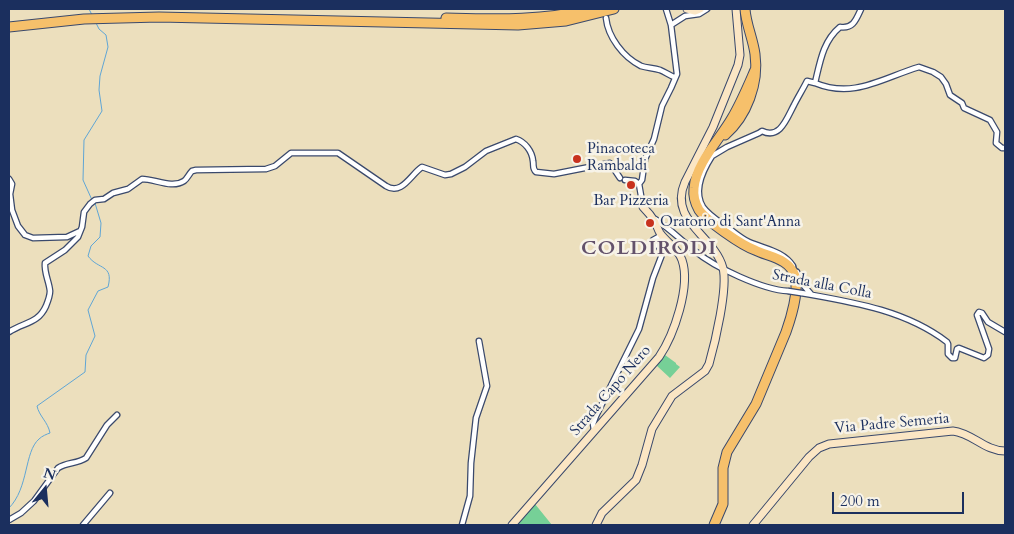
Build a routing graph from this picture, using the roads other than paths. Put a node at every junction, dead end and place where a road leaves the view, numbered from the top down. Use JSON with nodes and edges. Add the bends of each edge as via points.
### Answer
{"nodes":[{"id":1,"x":588,"y":9,"type":"edge"},
{"id":2,"x":614,"y":9,"type":"edge"},
{"id":3,"x":666,"y":9,"type":"edge"},
{"id":4,"x":687,"y":9,"type":"edge"},
{"id":5,"x":700,"y":9,"type":"edge"},
{"id":6,"x":706,"y":9,"type":"edge"},
{"id":7,"x":736,"y":9,"type":"edge"},
{"id":8,"x":744,"y":9,"type":"edge"},
{"id":9,"x":861,"y":9,"type":"edge"},
{"id":10,"x":606,"y":18,"type":"dead end"},
{"id":11,"x":9,"y":20,"type":"edge"},
{"id":12,"x":671,"y":24,"type":"junction"},
{"id":13,"x":9,"y":27,"type":"edge"},
{"id":14,"x":674,"y":77,"type":"junction"},
{"id":15,"x":815,"y":82,"type":"junction"},
{"id":16,"x":1005,"y":148,"type":"edge"},
{"id":17,"x":702,"y":154,"type":"dead end"},
{"id":18,"x":696,"y":160,"type":"junction"},
{"id":19,"x":9,"y":179,"type":"edge"},
{"id":20,"x":639,"y":184,"type":"junction"},
{"id":21,"x":643,"y":207,"type":"joint"},
{"id":22,"x":651,"y":216,"type":"junction"},
{"id":23,"x":81,"y":231,"type":"junction"},
{"id":24,"x":662,"y":235,"type":"junction"},
{"id":25,"x":723,"y":267,"type":"junction"},
{"id":26,"x":811,"y":294,"type":"junction"},
{"id":27,"x":9,"y":332,"type":"edge"},
{"id":28,"x":1005,"y":332,"type":"edge"},
{"id":29,"x":479,"y":341,"type":"dead end"},
{"id":30,"x":117,"y":415,"type":"dead end"},
{"id":31,"x":594,"y":430,"type":"junction"},
{"id":32,"x":1005,"y":451,"type":"edge"},
{"id":33,"x":110,"y":493,"type":"dead end"},
{"id":34,"x":9,"y":520,"type":"edge"},
{"id":35,"x":83,"y":525,"type":"edge"},
{"id":36,"x":462,"y":525,"type":"edge"},
{"id":37,"x":512,"y":525,"type":"edge"},
{"id":38,"x":596,"y":525,"type":"edge"},
{"id":39,"x":714,"y":525,"type":"edge"},
{"id":40,"x":753,"y":525,"type":"edge"}],
"edges":[{"from":1,"to":11,"type":"highway","via":[[539,17],[502,18],[110,12]]},
{"from":2,"to":13,"type":"highway","via":[[566,21],[518,25],[111,18]]},
{"from":3,"to":12,"type":"street"},
{"from":4,"to":5,"type":"main road"},
{"from":6,"to":12,"type":"street"},
{"from":7,"to":18,"type":"main road","via":[[738,65]]},
{"from":8,"to":39,"type":"highway","via":[[755,55],[754,89],[738,122],[715,143],[706,158],[695,182],[696,204],[703,214],[742,244],[785,262],[792,270],[796,286],[790,321],[756,404],[727,452],[723,468],[723,504]]},
{"from":9,"to":15,"type":"street","via":[[852,26],[840,28],[832,35],[821,54]]},
{"from":10,"to":14,"type":"street","via":[[609,33],[618,47],[641,65]]},
{"from":12,"to":14,"type":"street","via":[[677,70]]},
{"from":14,"to":20,"type":"street"},
{"from":15,"to":16,"type":"street","via":[[847,90],[919,67],[925,69],[941,77],[950,95],[964,108],[990,120],[997,132],[996,143]]},
{"from":15,"to":26,"type":"street","via":[[808,81],[777,131],[768,134],[762,131],[711,156],[704,169],[699,197],[710,214],[748,242],[788,259]]},
{"from":17,"to":18,"type":"street"},
{"from":18,"to":25,"type":"main road","via":[[681,192],[681,205],[689,222],[718,256]]},
{"from":19,"to":23,"type":"street","via":[[14,219],[25,235],[33,238],[68,237]]},
{"from":20,"to":21,"type":"street"},
{"from":20,"to":23,"type":"street","via":[[623,179],[609,163],[554,174],[536,172],[532,154],[516,139],[486,151],[451,174],[422,167],[404,185],[390,189],[338,153],[291,153],[266,169],[196,170],[180,182],[142,179],[128,189],[88,205]]},
{"from":21,"to":22,"type":"main road","name":"Strada Capo Nero"},
{"from":22,"to":24,"type":"main road","name":"Strada Capo Nero"},
{"from":22,"to":25,"type":"street","name":"Strada alla Colla","via":[[694,250]]},
{"from":23,"to":27,"type":"street","via":[[65,250],[45,263],[50,294],[43,312],[31,323]]},
{"from":24,"to":31,"type":"street","via":[[653,240],[663,252],[652,278],[639,329],[596,416]]},
{"from":24,"to":31,"type":"main road","name":"Strada Capo Nero","via":[[682,259],[685,272],[685,287],[671,334],[659,357]]},
{"from":25,"to":26,"type":"street","name":"Strada alla Colla","bridge":true,"via":[[778,291]]},
{"from":25,"to":38,"type":"main road","via":[[724,285],[710,364],[700,376],[672,396],[652,429],[636,480],[602,513]]},
{"from":26,"to":28,"type":"street","name":"Strada alla Colla","via":[[870,306],[920,324],[947,342],[948,354],[952,358],[959,348],[984,358],[988,355],[989,349],[977,315],[979,312]]},
{"from":29,"to":36,"type":"street","via":[[487,386],[476,418],[470,496]]},
{"from":30,"to":34,"type":"street","via":[[86,458],[58,468],[34,501]]},
{"from":31,"to":37,"type":"main road","name":"Strada Capo Nero"},
{"from":32,"to":40,"type":"main road","name":"Via Padre Semeria","via":[[991,449],[966,434],[953,431],[829,444],[818,448],[809,457]]},
{"from":33,"to":35,"type":"street"}]}
